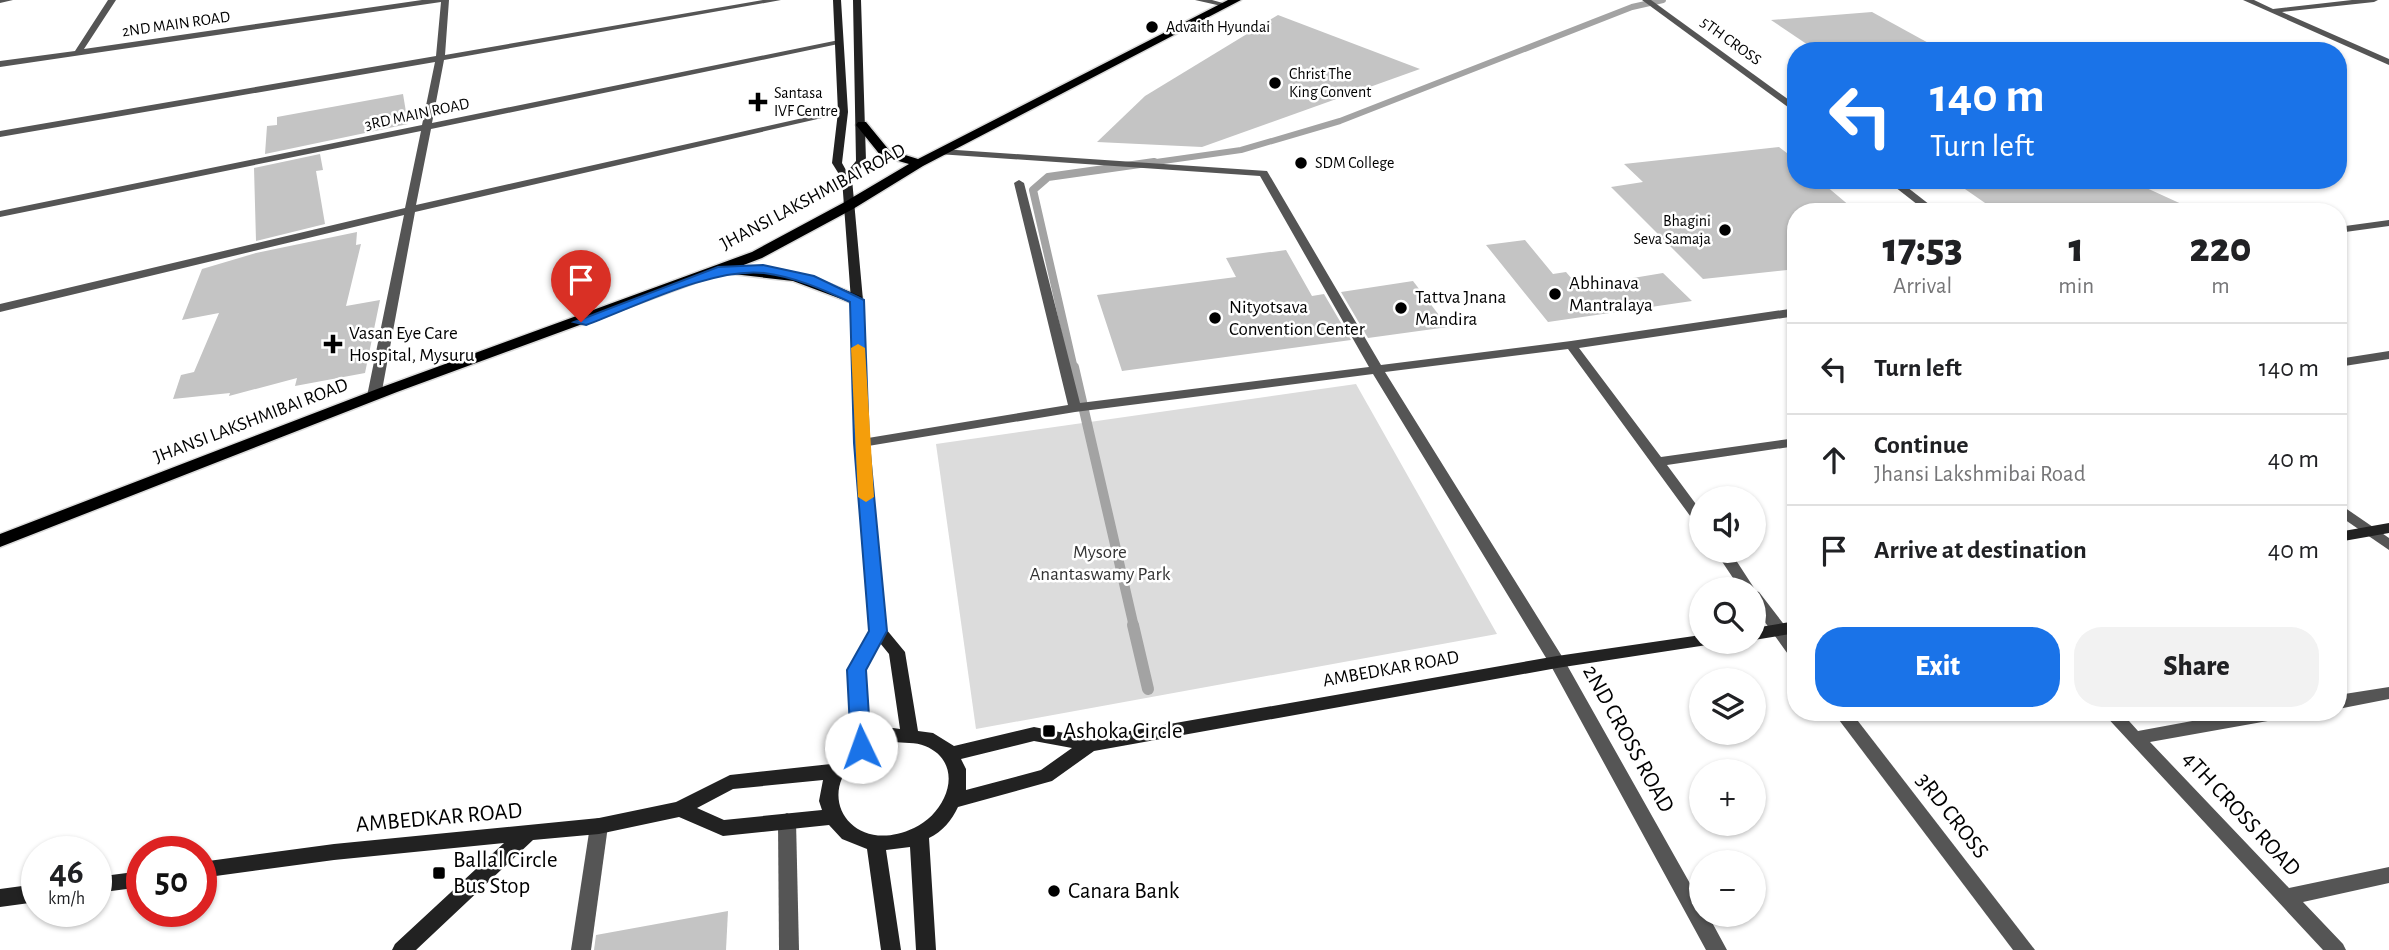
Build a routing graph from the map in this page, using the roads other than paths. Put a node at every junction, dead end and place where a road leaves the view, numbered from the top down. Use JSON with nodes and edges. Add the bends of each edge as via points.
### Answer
{"nodes":[{"id":1,"x":9,"y":0,"type":"edge"},
{"id":2,"x":112,"y":0,"type":"edge"},
{"id":3,"x":439,"y":0,"type":"edge"},
{"id":4,"x":445,"y":0,"type":"edge"},
{"id":5,"x":777,"y":0,"type":"edge"},
{"id":6,"x":837,"y":0,"type":"edge"},
{"id":7,"x":857,"y":0,"type":"edge"},
{"id":8,"x":1199,"y":0,"type":"edge"},
{"id":9,"x":1646,"y":0,"type":"edge"},
{"id":10,"x":2247,"y":0,"type":"edge"},
{"id":11,"x":2374,"y":0,"type":"edge"},
{"id":12,"x":0,"y":1,"type":"edge"},
{"id":13,"x":1231,"y":2,"type":"edge"},
{"id":14,"x":2272,"y":11,"type":"junction"},
{"id":15,"x":2343,"y":42,"type":"edge"},
{"id":16,"x":839,"y":43,"type":"junction"},
{"id":17,"x":2347,"y":44,"type":"edge"},
{"id":18,"x":78,"y":52,"type":"junction"},
{"id":19,"x":440,"y":57,"type":"junction"},
{"id":20,"x":2389,"y":62,"type":"edge"},
{"id":21,"x":0,"y":64,"type":"edge"},
{"id":22,"x":1787,"y":103,"type":"edge"},
{"id":23,"x":843,"y":112,"type":"junction"},
{"id":24,"x":862,"y":125,"type":"junction"},
{"id":25,"x":427,"y":128,"type":"junction"},
{"id":26,"x":0,"y":134,"type":"edge"},
{"id":27,"x":942,"y":152,"type":"junction"},
{"id":28,"x":919,"y":163,"type":"junction"},
{"id":29,"x":847,"y":178,"type":"junction"},
{"id":30,"x":1019,"y":183,"type":"dead end"},
{"id":31,"x":1903,"y":189,"type":"edge"},
{"id":32,"x":1922,"y":203,"type":"edge"},
{"id":33,"x":848,"y":206,"type":"junction"},
{"id":34,"x":410,"y":210,"type":"junction"},
{"id":35,"x":0,"y":214,"type":"edge"},
{"id":36,"x":2389,"y":223,"type":"edge"},
{"id":37,"x":2347,"y":229,"type":"edge"},
{"id":38,"x":722,"y":270,"type":"junction"},
{"id":39,"x":857,"y":300,"type":"junction"},
{"id":40,"x":0,"y":308,"type":"edge"},
{"id":41,"x":1787,"y":313,"type":"edge"},
{"id":42,"x":1571,"y":345,"type":"junction"},
{"id":43,"x":2389,"y":355,"type":"edge"},
{"id":44,"x":2347,"y":362,"type":"edge"},
{"id":45,"x":1376,"y":368,"type":"junction"},
{"id":46,"x":374,"y":396,"type":"junction"},
{"id":47,"x":1075,"y":408,"type":"junction"},
{"id":48,"x":862,"y":443,"type":"junction"},
{"id":49,"x":1787,"y":443,"type":"edge"},
{"id":50,"x":1660,"y":462,"type":"junction"},
{"id":51,"x":1689,"y":504,"type":"edge"},
{"id":52,"x":2347,"y":515,"type":"edge"},
{"id":53,"x":2389,"y":528,"type":"edge"},
{"id":54,"x":2371,"y":532,"type":"junction"},
{"id":55,"x":2347,"y":536,"type":"edge"},
{"id":56,"x":0,"y":541,"type":"edge"},
{"id":57,"x":2389,"y":545,"type":"edge"},
{"id":58,"x":1766,"y":614,"type":"edge"},
{"id":59,"x":1787,"y":628,"type":"edge"},
{"id":60,"x":1777,"y":630,"type":"junction"},
{"id":61,"x":878,"y":631,"type":"junction"},
{"id":62,"x":1766,"y":632,"type":"edge"},
{"id":63,"x":1787,"y":642,"type":"edge"},
{"id":64,"x":1689,"y":643,"type":"edge"},
{"id":65,"x":1557,"y":662,"type":"junction"},
{"id":66,"x":2389,"y":692,"type":"edge"},
{"id":67,"x":2347,"y":700,"type":"edge"},
{"id":68,"x":1848,"y":721,"type":"edge"},
{"id":69,"x":2119,"y":721,"type":"edge"},
{"id":70,"x":2230,"y":721,"type":"edge"},
{"id":71,"x":910,"y":734,"type":"junction"},
{"id":72,"x":2136,"y":738,"type":"junction"},
{"id":73,"x":1090,"y":745,"type":"junction"},
{"id":74,"x":861,"y":747,"type":"junction"},
{"id":75,"x":951,"y":754,"type":"junction"},
{"id":76,"x":835,"y":771,"type":"junction"},
{"id":77,"x":956,"y":800,"type":"junction"},
{"id":78,"x":680,"y":809,"type":"junction"},
{"id":79,"x":831,"y":817,"type":"junction"},
{"id":80,"x":787,"y":821,"type":"junction"},
{"id":81,"x":599,"y":826,"type":"junction"},
{"id":82,"x":527,"y":834,"type":"junction"},
{"id":83,"x":919,"y":835,"type":"junction"},
{"id":84,"x":876,"y":843,"type":"junction"},
{"id":85,"x":217,"y":868,"type":"edge"},
{"id":86,"x":2389,"y":875,"type":"edge"},
{"id":87,"x":21,"y":895,"type":"edge"},
{"id":88,"x":2286,"y":897,"type":"junction"},
{"id":89,"x":0,"y":898,"type":"edge"},
{"id":90,"x":402,"y":950,"type":"edge"},
{"id":91,"x":581,"y":950,"type":"edge"},
{"id":92,"x":789,"y":950,"type":"edge"},
{"id":93,"x":891,"y":950,"type":"edge"},
{"id":94,"x":926,"y":950,"type":"edge"},
{"id":95,"x":1717,"y":950,"type":"edge"},
{"id":96,"x":2025,"y":950,"type":"edge"},
{"id":97,"x":2336,"y":950,"type":"edge"}],
"edges":[{"from":1,"to":12,"type":"street"},
{"from":2,"to":18,"type":"street"},
{"from":3,"to":18,"type":"street","name":"2ND MAIN ROAD"},
{"from":4,"to":19,"type":"street"},
{"from":5,"to":19,"type":"street"},
{"from":6,"to":16,"type":"street"},
{"from":7,"to":24,"type":"street"},
{"from":8,"to":13,"type":"street"},
{"from":9,"to":22,"type":"street","name":"5TH CROSS"},
{"from":10,"to":14,"type":"street"},
{"from":11,"to":14,"type":"street"},
{"from":13,"to":27,"type":"main road","name":"JHANSI LAKSHMIBAI ROAD"},
{"from":14,"to":15,"type":"street"},
{"from":16,"to":23,"type":"street"},
{"from":16,"to":25,"type":"street","name":"3RD MAIN ROAD"},
{"from":17,"to":20,"type":"street"},
{"from":18,"to":21,"type":"street","name":"2ND MAIN ROAD"},
{"from":19,"to":25,"type":"street"},
{"from":19,"to":26,"type":"street"},
{"from":23,"to":29,"type":"street","via":[[837,163]]},
{"from":23,"to":34,"type":"street"},
{"from":24,"to":28,"type":"main road","via":[[885,153]]},
{"from":24,"to":29,"type":"street","via":[[861,161]]},
{"from":25,"to":34,"type":"street"},
{"from":25,"to":35,"type":"street","name":"3RD MAIN ROAD"},
{"from":27,"to":28,"type":"main road","name":"JHANSI LAKSHMIBAI ROAD"},
{"from":27,"to":45,"type":"street","name":"2ND CROSS ROAD","via":[[1263,173]]},
{"from":28,"to":33,"type":"main road","name":"JHANSI LAKSHMIBAI ROAD"},
{"from":29,"to":33,"type":"street"},
{"from":30,"to":47,"type":"street"},
{"from":31,"to":32,"type":"street"},
{"from":33,"to":38,"type":"main road","name":"JHANSI LAKSHMIBAI ROAD"},
{"from":33,"to":39,"type":"street"},
{"from":34,"to":40,"type":"street"},
{"from":34,"to":46,"type":"street"},
{"from":36,"to":37,"type":"street"},
{"from":38,"to":39,"type":"main road","via":[[763,269],[809,279]]},
{"from":38,"to":46,"type":"main road","name":"JHANSI LAKSHMIBAI ROAD"},
{"from":39,"to":48,"type":"street"},
{"from":41,"to":42,"type":"street"},
{"from":42,"to":45,"type":"street"},
{"from":42,"to":50,"type":"street"},
{"from":43,"to":44,"type":"street"},
{"from":45,"to":47,"type":"street"},
{"from":45,"to":65,"type":"street","name":"2ND CROSS ROAD"},
{"from":46,"to":56,"type":"main road","name":"JHANSI LAKSHMIBAI ROAD"},
{"from":47,"to":48,"type":"street"},
{"from":48,"to":61,"type":"street"},
{"from":49,"to":50,"type":"street"},
{"from":50,"to":51,"type":"street"},
{"from":52,"to":54,"type":"street"},
{"from":53,"to":54,"type":"street"},
{"from":54,"to":55,"type":"street"},
{"from":54,"to":57,"type":"street"},
{"from":58,"to":60,"type":"street"},
{"from":59,"to":60,"type":"street"},
{"from":60,"to":62,"type":"street"},
{"from":60,"to":63,"type":"street"},
{"from":61,"to":71,"type":"street","via":[[897,652]]},
{"from":61,"to":74,"type":"street","via":[[856,670]]},
{"from":64,"to":65,"type":"street","name":"AMBEDKAR ROAD"},
{"from":65,"to":73,"type":"street","name":"AMBEDKAR ROAD"},
{"from":65,"to":95,"type":"street","name":"2ND CROSS ROAD"},
{"from":66,"to":67,"type":"street"},
{"from":68,"to":96,"type":"street","name":"3RD CROSS"},
{"from":69,"to":72,"type":"street","name":"4TH CROSS ROAD"},
{"from":70,"to":72,"type":"street"},
{"from":71,"to":74,"type":"street","via":[[876,739]]},
{"from":71,"to":75,"type":"street","via":[[940,744]]},
{"from":72,"to":88,"type":"street","name":"4TH CROSS ROAD"},
{"from":73,"to":75,"type":"street","name":"AMBEDKAR ROAD","via":[[1034,734]]},
{"from":73,"to":77,"type":"street","name":"AMBEDKAR ROAD","via":[[1046,776]]},
{"from":74,"to":76,"type":"street"},
{"from":75,"to":77,"type":"street","via":[[960,775]]},
{"from":76,"to":78,"type":"street","name":"AMBEDKAR ROAD","via":[[730,782]]},
{"from":76,"to":79,"type":"street","via":[[827,802]]},
{"from":77,"to":83,"type":"street","via":[[935,826]]},
{"from":78,"to":80,"type":"street","via":[[723,828]]},
{"from":78,"to":81,"type":"street","name":"AMBEDKAR ROAD"},
{"from":79,"to":80,"type":"street"},
{"from":79,"to":84,"type":"street","via":[[842,830]]},
{"from":80,"to":92,"type":"street"},
{"from":81,"to":82,"type":"street","name":"AMBEDKAR ROAD"},
{"from":81,"to":91,"type":"street"},
{"from":82,"to":85,"type":"street","name":"AMBEDKAR ROAD"},
{"from":82,"to":90,"type":"street"},
{"from":83,"to":84,"type":"street"},
{"from":83,"to":94,"type":"street"},
{"from":84,"to":93,"type":"street"},
{"from":86,"to":88,"type":"street"},
{"from":87,"to":89,"type":"street"},
{"from":88,"to":97,"type":"street","name":"4TH CROSS ROAD"}]}
